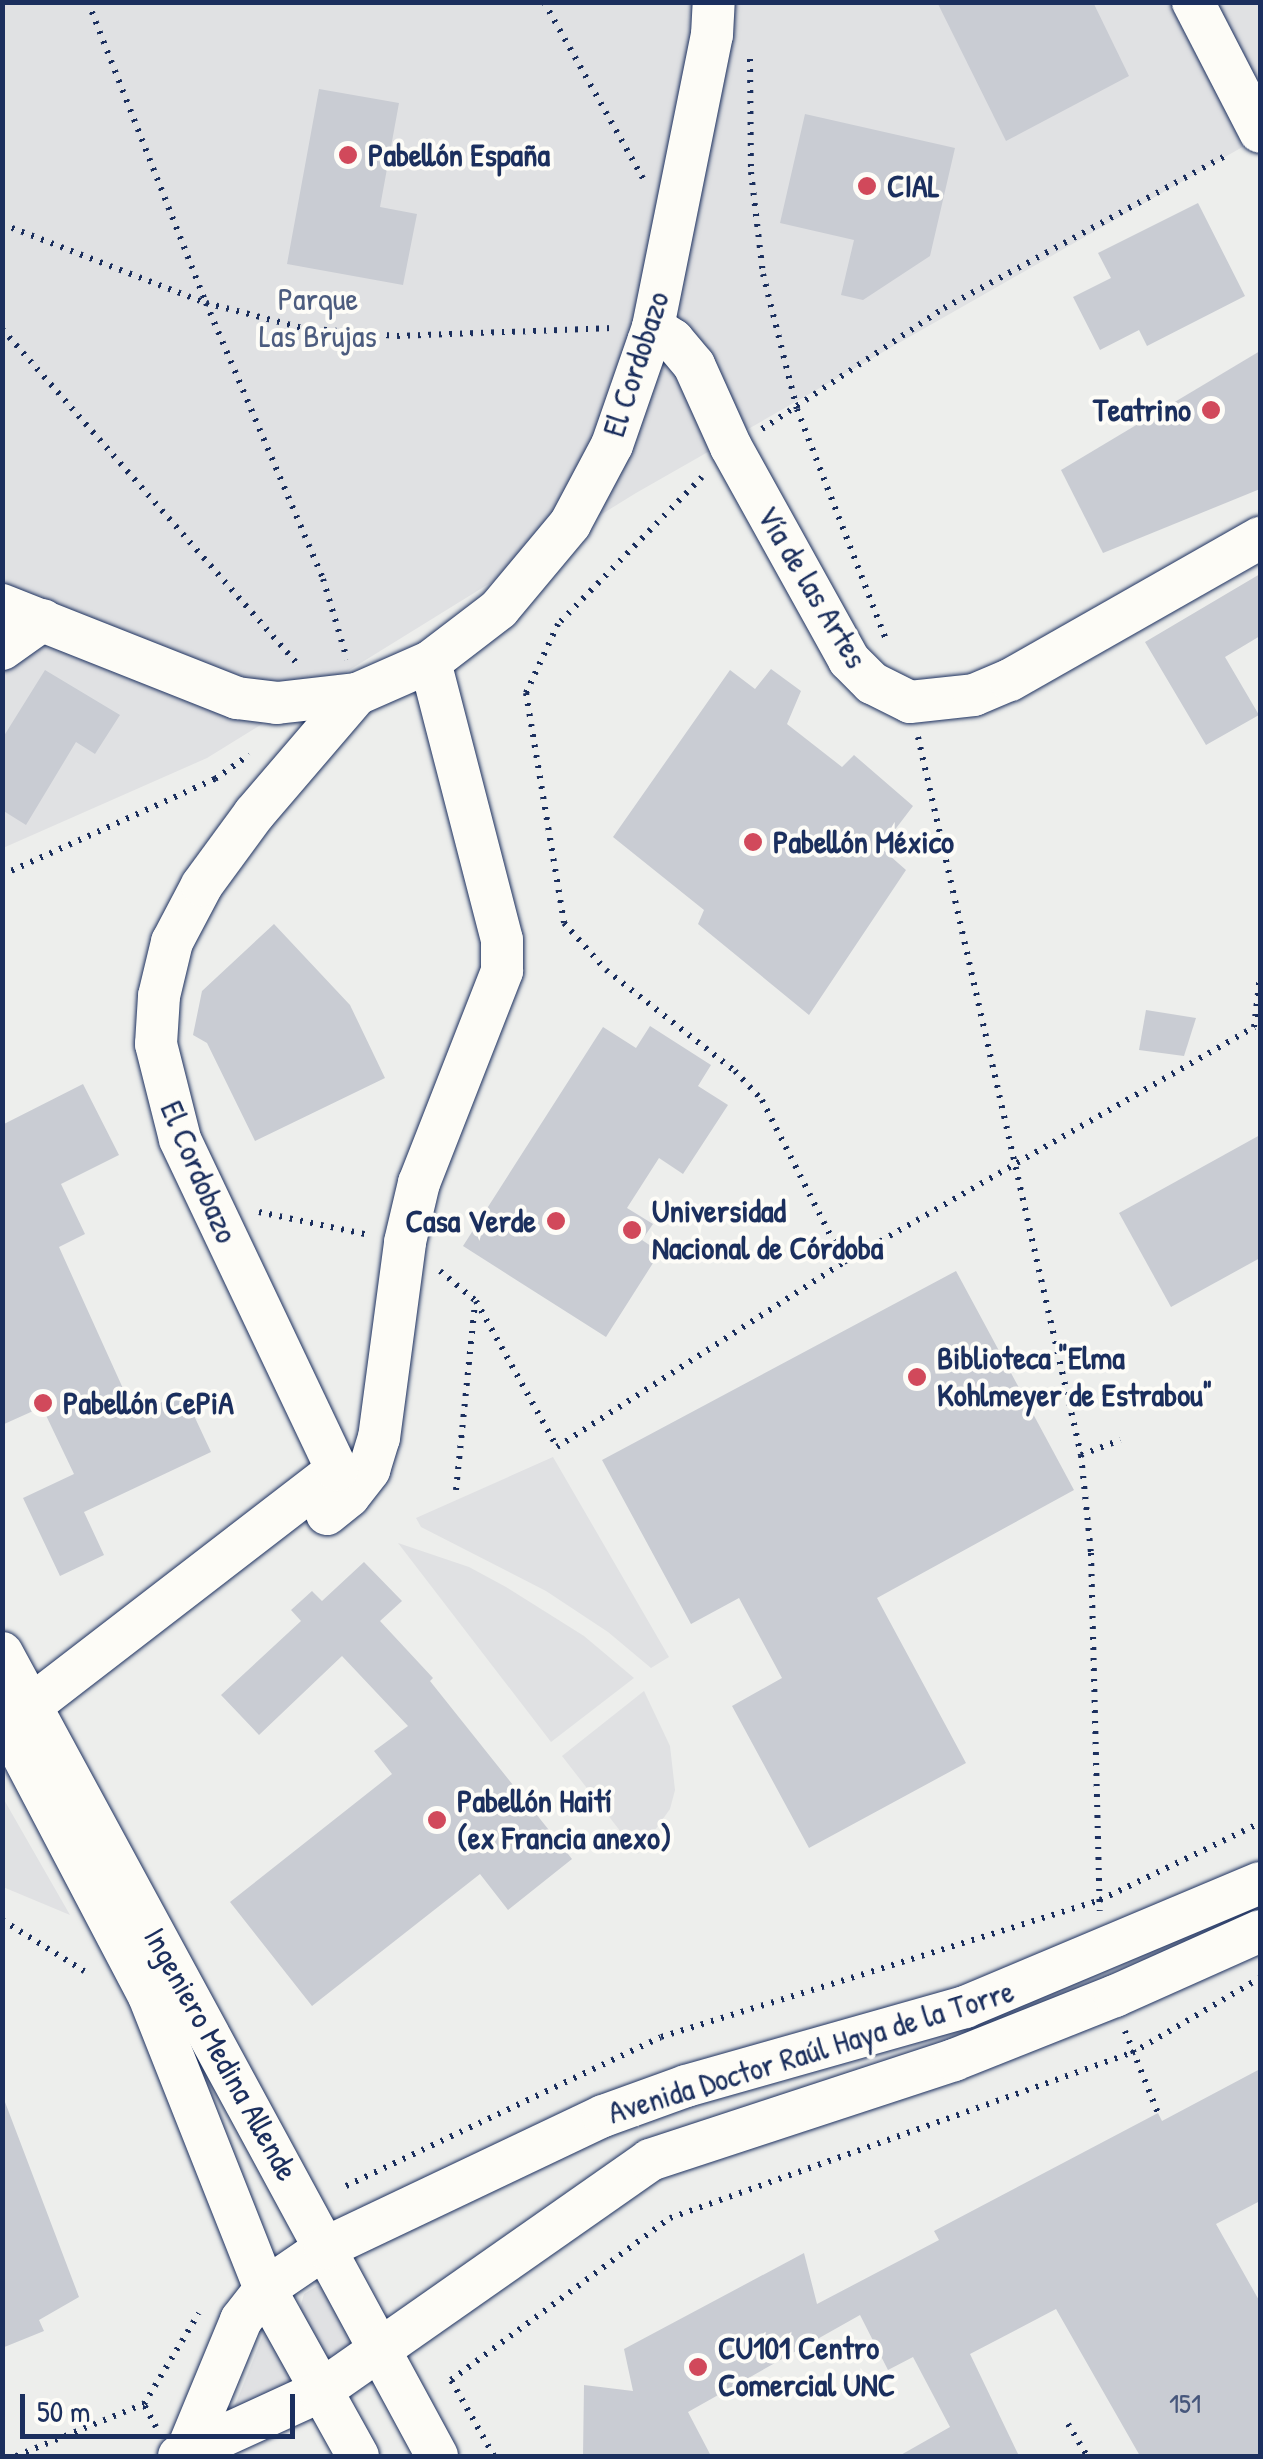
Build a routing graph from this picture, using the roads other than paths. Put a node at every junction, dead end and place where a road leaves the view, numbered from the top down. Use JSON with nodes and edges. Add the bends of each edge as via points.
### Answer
{"nodes":[{"id":1,"x":714,"y":2,"type":"edge"},
{"id":2,"x":1193,"y":2,"type":"edge"},
{"id":3,"x":1252,"y":139,"type":"edge"},
{"id":4,"x":653,"y":327,"type":"junction"},
{"id":5,"x":1260,"y":538,"type":"edge"},
{"id":6,"x":2,"y":605,"type":"edge"},
{"id":7,"x":43,"y":620,"type":"junction"},
{"id":8,"x":2,"y":649,"type":"edge"},
{"id":9,"x":430,"y":662,"type":"junction"},
{"id":10,"x":343,"y":697,"type":"junction"},
{"id":11,"x":343,"y":1483,"type":"junction"},
{"id":12,"x":2,"y":1654,"type":"edge"},
{"id":13,"x":21,"y":1726,"type":"edge"},
{"id":14,"x":1260,"y":1883,"type":"edge"},
{"id":15,"x":1260,"y":1931,"type":"edge"},
{"id":16,"x":325,"y":2248,"type":"junction"},
{"id":17,"x":265,"y":2289,"type":"junction"},
{"id":18,"x":379,"y":2351,"type":"junction"},
{"id":19,"x":319,"y":2392,"type":"junction"},
{"id":20,"x":174,"y":2447,"type":"edge"},
{"id":21,"x":358,"y":2456,"type":"edge"},
{"id":22,"x":437,"y":2456,"type":"edge"}],
"edges":[{"from":1,"to":4,"type":"street","name":"El Cordobazo"},
{"from":2,"to":3,"type":"street"},
{"from":4,"to":5,"type":"street","name":"Vía de las Artes","via":[[694,365],[731,447],[848,660],[872,683],[910,702],[974,695],[1010,680]]},
{"from":4,"to":9,"type":"street","name":"El Cordobazo","via":[[612,445],[570,524],[499,609]]},
{"from":6,"to":7,"type":"street"},
{"from":7,"to":8,"type":"street"},
{"from":7,"to":10,"type":"street","via":[[237,698],[277,703]]},
{"from":9,"to":10,"type":"street","name":"El Cordobazo"},
{"from":9,"to":11,"type":"street","via":[[502,940],[502,971],[419,1183],[380,1438],[369,1470]]},
{"from":10,"to":11,"type":"street","name":"El Cordobazo","via":[[202,885],[172,942],[156,1044],[180,1139]]},
{"from":11,"to":13,"type":"street"},
{"from":12,"to":13,"type":"street","name":"Ingeniero Medina Allende"},
{"from":13,"to":16,"type":"street","name":"Ingeniero Medina Allende"},
{"from":13,"to":17,"type":"street","name":"Ingeniero Medina Allende","via":[[149,1996]]},
{"from":14,"to":16,"type":"street","name":"Avenida Doctor Raúl Haya de la Torre","via":[[965,2007],[603,2116]]},
{"from":15,"to":18,"type":"street","name":"Avenida Doctor Raúl Haya de la Torre","via":[[954,2060],[650,2160]]},
{"from":16,"to":17,"type":"street","name":"Avenida Doctor Raúl Haya de la Torre"},
{"from":16,"to":18,"type":"street","name":"Ingeniero Medina Allende"},
{"from":17,"to":19,"type":"street","name":"Ingeniero Medina Allende"},
{"from":17,"to":20,"type":"street","name":"Avenida Doctor Raúl Haya de la Torre","via":[[241,2320]]},
{"from":18,"to":19,"type":"street","name":"Avenida Doctor Raúl Haya de la Torre"},
{"from":18,"to":22,"type":"street","name":"Ingeniero Medina Allende"},
{"from":19,"to":20,"type":"street","name":"Avenida Doctor Raúl Haya de la Torre"},
{"from":19,"to":21,"type":"street","name":"Ingeniero Medina Allende"}]}
